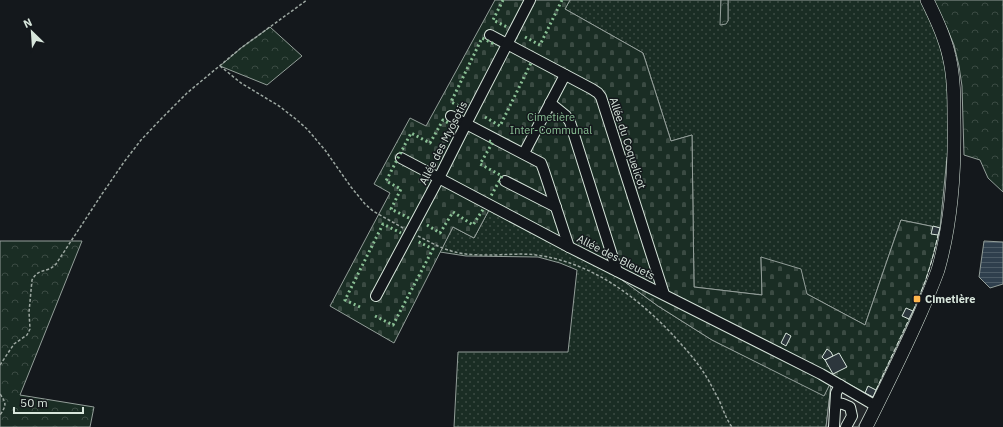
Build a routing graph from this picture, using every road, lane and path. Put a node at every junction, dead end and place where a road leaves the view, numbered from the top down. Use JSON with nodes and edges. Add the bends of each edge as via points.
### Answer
{"nodes":[{"id":1,"x":308,"y":0,"type":"edge"},
{"id":2,"x":530,"y":0,"type":"edge"},
{"id":3,"x":926,"y":0,"type":"edge"},
{"id":4,"x":490,"y":35,"type":"dead end"},
{"id":5,"x":508,"y":44,"type":"junction"},
{"id":6,"x":220,"y":66,"type":"junction"},
{"id":7,"x":565,"y":75,"type":"junction"},
{"id":8,"x":550,"y":103,"type":"junction"},
{"id":9,"x":451,"y":116,"type":"dead end"},
{"id":10,"x":466,"y":124,"type":"junction"},
{"id":11,"x":524,"y":153,"type":"junction"},
{"id":12,"x":401,"y":158,"type":"dead end"},
{"id":13,"x":439,"y":178,"type":"junction"},
{"id":14,"x":505,"y":181,"type":"dead end"},
{"id":15,"x":556,"y":207,"type":"junction"},
{"id":16,"x":410,"y":232,"type":"junction"},
{"id":17,"x":569,"y":247,"type":"junction"},
{"id":18,"x":617,"y":271,"type":"junction"},
{"id":19,"x":664,"y":294,"type":"junction"},
{"id":20,"x":376,"y":296,"type":"dead end"},
{"id":21,"x":0,"y":365,"type":"edge"},
{"id":22,"x":840,"y":385,"type":"junction"},
{"id":23,"x":0,"y":394,"type":"edge"},
{"id":24,"x":836,"y":403,"type":"junction"},
{"id":25,"x":876,"y":406,"type":"junction"},
{"id":26,"x":0,"y":415,"type":"edge"},
{"id":27,"x":732,"y":427,"type":"edge"},
{"id":28,"x":834,"y":427,"type":"edge"},
{"id":29,"x":846,"y":427,"type":"edge"},
{"id":30,"x":866,"y":427,"type":"edge"}],
"edges":[{"from":1,"to":6,"type":"path","via":[[240,48]]},
{"from":2,"to":5,"type":"lane","name":"Allée des Myosotis"},
{"from":3,"to":25,"type":"main road","via":[[944,39],[953,75],[955,144],[950,213],[934,281]]},
{"from":4,"to":5,"type":"lane","name":"Allée du Coquelicot"},
{"from":5,"to":7,"type":"lane","name":"Allée du Coquelicot"},
{"from":5,"to":10,"type":"lane","name":"Allée des Myosotis"},
{"from":6,"to":16,"type":"path","via":[[297,120],[325,150],[372,211]]},
{"from":6,"to":21,"type":"path","via":[[187,93],[141,140],[56,264],[34,276],[29,312],[30,329],[27,335],[14,344]]},
{"from":7,"to":8,"type":"lane"},
{"from":7,"to":19,"type":"lane","name":"Allée du Coquelicot","via":[[592,89],[601,97]]},
{"from":8,"to":11,"type":"lane"},
{"from":8,"to":18,"type":"lane","via":[[570,122]]},
{"from":9,"to":10,"type":"lane"},
{"from":10,"to":11,"type":"lane"},
{"from":10,"to":13,"type":"lane","name":"Allée des Myosotis"},
{"from":11,"to":15,"type":"lane","via":[[541,163]]},
{"from":12,"to":13,"type":"lane","name":"Allée des Bleuets"},
{"from":13,"to":16,"type":"lane","name":"Allée des Myosotis"},
{"from":13,"to":17,"type":"lane","name":"Allée des Bleuets"},
{"from":14,"to":15,"type":"lane"},
{"from":15,"to":17,"type":"lane"},
{"from":16,"to":20,"type":"lane","name":"Allée des Myosotis"},
{"from":16,"to":27,"type":"path","via":[[455,252],[545,256],[568,263],[614,284],[661,322],[686,349],[704,373]]},
{"from":17,"to":18,"type":"lane","name":"Allée des Bleuets"},
{"from":18,"to":19,"type":"lane","name":"Allée des Bleuets"},
{"from":19,"to":22,"type":"lane","name":"Allée des Bleuets"},
{"from":22,"to":24,"type":"lane","via":[[836,393]]},
{"from":22,"to":25,"type":"lane","name":"Allée des Bleuets"},
{"from":23,"to":26,"type":"path","via":[[5,405]]},
{"from":24,"to":28,"type":"lane"},
{"from":24,"to":29,"type":"lane","via":[[850,407],[852,416]]},
{"from":25,"to":30,"type":"main road"}]}
